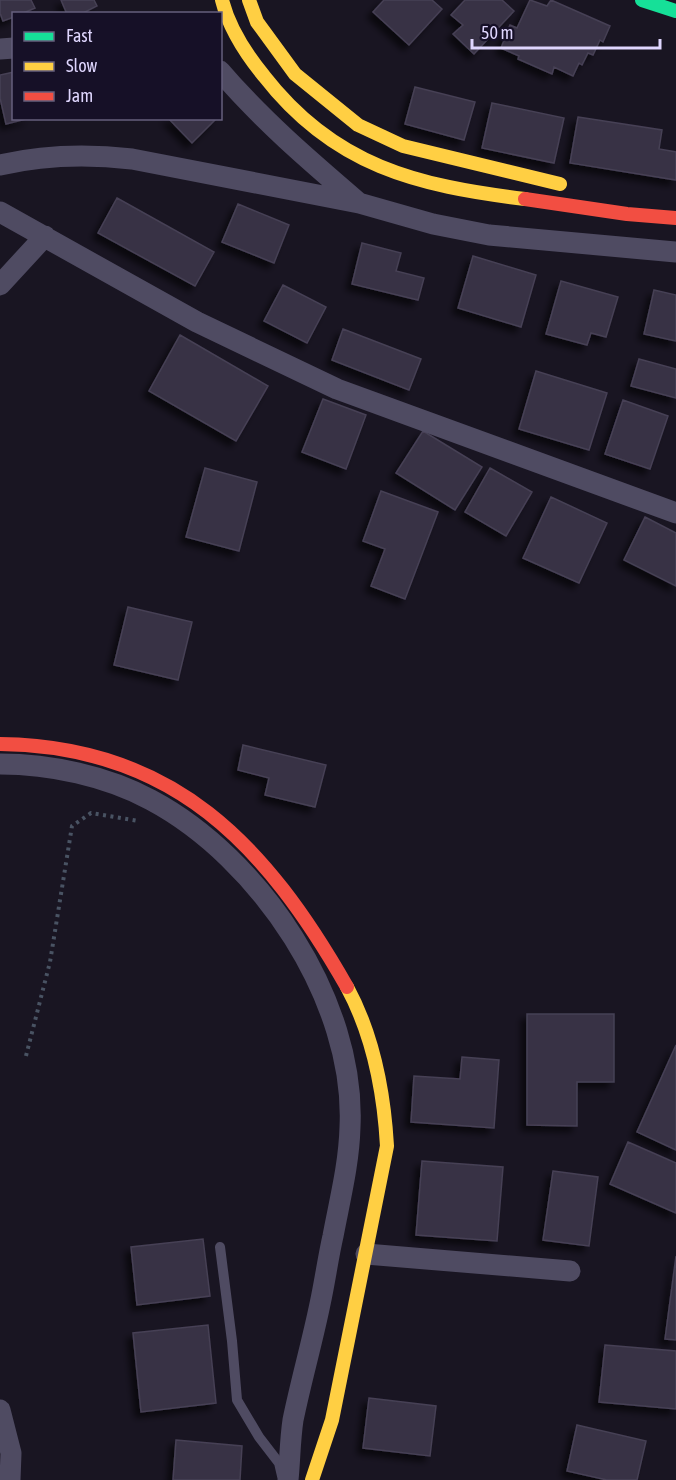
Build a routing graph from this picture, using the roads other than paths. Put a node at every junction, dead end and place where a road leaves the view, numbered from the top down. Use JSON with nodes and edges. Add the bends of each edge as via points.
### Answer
{"nodes":[{"id":1,"x":222,"y":0,"type":"edge"},
{"id":2,"x":249,"y":0,"type":"edge"},
{"id":3,"x":642,"y":0,"type":"edge"},
{"id":4,"x":676,"y":11,"type":"edge"},
{"id":5,"x":222,"y":73,"type":"edge"},
{"id":6,"x":0,"y":165,"type":"edge"},
{"id":7,"x":574,"y":186,"type":"dead end"},
{"id":8,"x":359,"y":203,"type":"junction"},
{"id":9,"x":650,"y":203,"type":"dead end"},
{"id":10,"x":0,"y":212,"type":"edge"},
{"id":11,"x":676,"y":218,"type":"edge"},
{"id":12,"x":45,"y":236,"type":"junction"},
{"id":13,"x":676,"y":252,"type":"edge"},
{"id":14,"x":0,"y":285,"type":"edge"},
{"id":15,"x":676,"y":513,"type":"edge"},
{"id":16,"x":0,"y":744,"type":"edge"},
{"id":17,"x":0,"y":764,"type":"edge"},
{"id":18,"x":220,"y":1247,"type":"dead end"},
{"id":19,"x":366,"y":1254,"type":"junction"},
{"id":20,"x":570,"y":1271,"type":"dead end"},
{"id":21,"x":0,"y":1410,"type":"edge"},
{"id":22,"x":10,"y":1480,"type":"edge"},
{"id":23,"x":283,"y":1480,"type":"edge"},
{"id":24,"x":288,"y":1480,"type":"edge"},
{"id":25,"x":312,"y":1480,"type":"edge"}],
"edges":[{"from":1,"to":11,"type":"main road","via":[[233,29],[263,77],[281,97],[320,133],[387,170],[456,189],[641,217]]},
{"from":2,"to":7,"type":"main road","via":[[257,22],[295,74],[358,125],[403,146]]},
{"from":3,"to":4,"type":"main road"},
{"from":5,"to":8,"type":"street","via":[[291,145]]},
{"from":6,"to":8,"type":"street","via":[[74,156],[116,157]]},
{"from":8,"to":13,"type":"street","via":[[489,235]]},
{"from":9,"to":11,"type":"main road"},
{"from":10,"to":12,"type":"street"},
{"from":12,"to":14,"type":"street"},
{"from":12,"to":15,"type":"street","via":[[197,322],[337,389]]},
{"from":16,"to":19,"type":"main road","via":[[56,747],[125,765],[160,780],[218,819],[254,853],[289,896],[354,998],[380,1080],[387,1146]]},
{"from":17,"to":24,"type":"street","via":[[52,768],[118,785],[150,799],[205,835],[273,909],[301,949],[335,1020],[349,1090],[351,1125],[346,1174],[293,1422]]},
{"from":18,"to":23,"type":"lane","via":[[237,1400],[279,1463]]},
{"from":19,"to":20,"type":"street"},
{"from":19,"to":25,"type":"main road","via":[[332,1420]]},
{"from":21,"to":22,"type":"street","via":[[11,1453]]}]}
